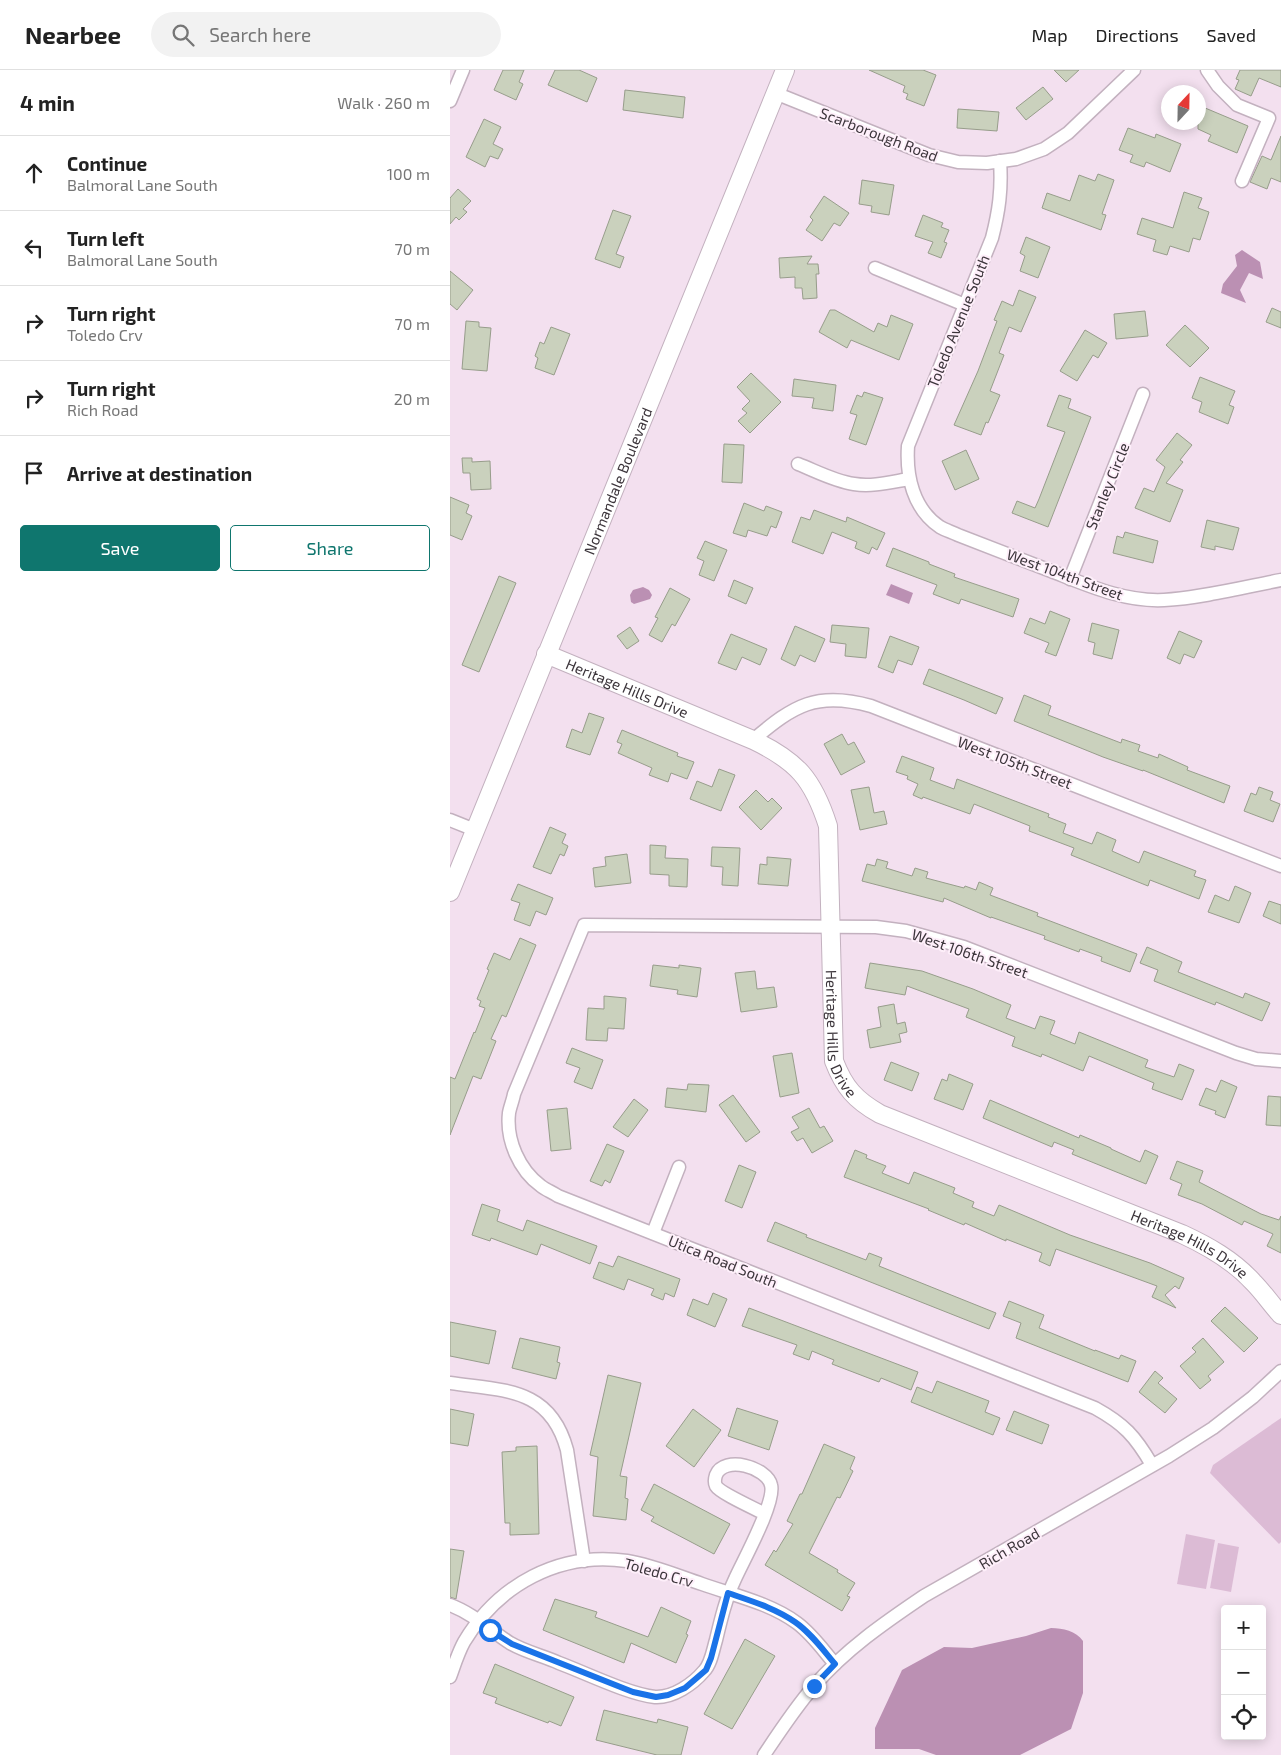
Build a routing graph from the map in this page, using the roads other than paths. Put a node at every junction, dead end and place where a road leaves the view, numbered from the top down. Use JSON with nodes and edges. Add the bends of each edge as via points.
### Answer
{"nodes":[{"id":1,"x":463,"y":70,"type":"edge"},
{"id":2,"x":784,"y":70,"type":"edge"},
{"id":3,"x":1134,"y":70,"type":"edge"},
{"id":4,"x":1207,"y":70,"type":"edge"},
{"id":5,"x":775,"y":93,"type":"junction"},
{"id":6,"x":450,"y":101,"type":"edge"},
{"id":7,"x":1000,"y":161,"type":"junction"},
{"id":8,"x":1242,"y":181,"type":"dead end"},
{"id":9,"x":875,"y":268,"type":"dead end"},
{"id":10,"x":966,"y":305,"type":"junction"},
{"id":11,"x":1143,"y":394,"type":"dead end"},
{"id":12,"x":798,"y":464,"type":"dead end"},
{"id":13,"x":909,"y":479,"type":"junction"},
{"id":14,"x":1070,"y":578,"type":"junction"},
{"id":15,"x":1281,"y":580,"type":"edge"},
{"id":16,"x":546,"y":654,"type":"junction"},
{"id":17,"x":753,"y":740,"type":"junction"},
{"id":18,"x":450,"y":820,"type":"edge"},
{"id":19,"x":475,"y":830,"type":"junction"},
{"id":20,"x":1281,"y":866,"type":"edge"},
{"id":21,"x":450,"y":892,"type":"edge"},
{"id":22,"x":584,"y":925,"type":"joint"},
{"id":23,"x":831,"y":927,"type":"junction"},
{"id":24,"x":1281,"y":1061,"type":"edge"},
{"id":25,"x":679,"y":1167,"type":"dead end"},
{"id":26,"x":653,"y":1233,"type":"junction"},
{"id":27,"x":1281,"y":1315,"type":"edge"},
{"id":28,"x":1281,"y":1371,"type":"edge"},
{"id":29,"x":450,"y":1383,"type":"edge"},
{"id":30,"x":1152,"y":1465,"type":"junction"},
{"id":31,"x":765,"y":1514,"type":"junction"},
{"id":32,"x":584,"y":1561,"type":"junction"},
{"id":33,"x":728,"y":1593,"type":"junction"},
{"id":34,"x":450,"y":1605,"type":"edge"},
{"id":35,"x":479,"y":1622,"type":"junction"},
{"id":36,"x":835,"y":1664,"type":"junction"},
{"id":37,"x":450,"y":1677,"type":"edge"},
{"id":38,"x":764,"y":1755,"type":"edge"}],
"edges":[{"from":1,"to":6,"type":"street"},
{"from":2,"to":5,"type":"street","name":"Normandale Boulevard"},
{"from":3,"to":7,"type":"street","name":"Scarborough Road","via":[[1068,133],[1044,149]]},
{"from":4,"to":8,"type":"street","via":[[1237,105],[1268,118]]},
{"from":5,"to":7,"type":"street","name":"Scarborough Road","via":[[929,154],[958,162]]},
{"from":5,"to":16,"type":"street","name":"Normandale Boulevard"},
{"from":7,"to":10,"type":"street","name":"Toledo Avenue South","via":[[999,211]]},
{"from":9,"to":10,"type":"street"},
{"from":10,"to":13,"type":"street","name":"Toledo Avenue South","via":[[913,430],[908,446]]},
{"from":11,"to":14,"type":"street","name":"Stanley Circle"},
{"from":12,"to":13,"type":"street","via":[[854,484],[871,485]]},
{"from":13,"to":14,"type":"street","name":"West 104th Street","via":[[915,497],[940,527]]},
{"from":14,"to":15,"type":"street","name":"West 104th Street","via":[[1113,594],[1165,600]]},
{"from":16,"to":17,"type":"street","name":"Heritage Hills Drive"},
{"from":16,"to":19,"type":"street","name":"Normandale Boulevard"},
{"from":17,"to":20,"type":"street","name":"West 105th Street","via":[[793,709],[832,699],[852,701]]},
{"from":17,"to":23,"type":"street","name":"Heritage Hills Drive","via":[[794,764],[821,803],[828,826]]},
{"from":18,"to":19,"type":"street"},
{"from":19,"to":21,"type":"street","name":"Normandale Boulevard"},
{"from":22,"to":23,"type":"street","name":"West 106th Street"},
{"from":22,"to":26,"type":"street","name":"Utica Road South","via":[[514,1094],[509,1113],[510,1134],[515,1154],[525,1171],[540,1186]]},
{"from":23,"to":24,"type":"street","name":"West 106th Street","via":[[884,928],[935,938],[1236,1053]]},
{"from":23,"to":27,"type":"street","name":"Heritage Hills Drive","via":[[834,1061],[851,1093],[865,1106],[1207,1246],[1252,1281]]},
{"from":25,"to":26,"type":"street"},
{"from":26,"to":30,"type":"street","name":"Utica Road South","via":[[1095,1408],[1130,1432]]},
{"from":28,"to":30,"type":"street","name":"Rich Road","via":[[1212,1428]]},
{"from":29,"to":32,"type":"street","via":[[526,1396],[553,1418],[567,1450]]},
{"from":30,"to":36,"type":"street","name":"Rich Road","via":[[924,1596],[885,1622]]},
{"from":31,"to":31,"type":"street","via":[[716,1486],[714,1479],[718,1471],[726,1465],[736,1464],[767,1476],[772,1485],[772,1495]]},
{"from":31,"to":33,"type":"street"},
{"from":32,"to":33,"type":"street","name":"Toledo Crv","via":[[626,1561]]},
{"from":32,"to":35,"type":"street","name":"Toledo Crv","via":[[545,1570],[519,1584],[497,1600]]},
{"from":33,"to":35,"type":"street","via":[[706,1670],[685,1688],[656,1697],[633,1692],[512,1644]]},
{"from":33,"to":36,"type":"street","name":"Toledo Crv","via":[[777,1611],[797,1623]]},
{"from":34,"to":35,"type":"street","via":[[464,1610]]},
{"from":35,"to":37,"type":"street","name":"Toledo Crv","via":[[463,1644]]},
{"from":36,"to":38,"type":"street","name":"Rich Road","via":[[814,1686]]}]}
